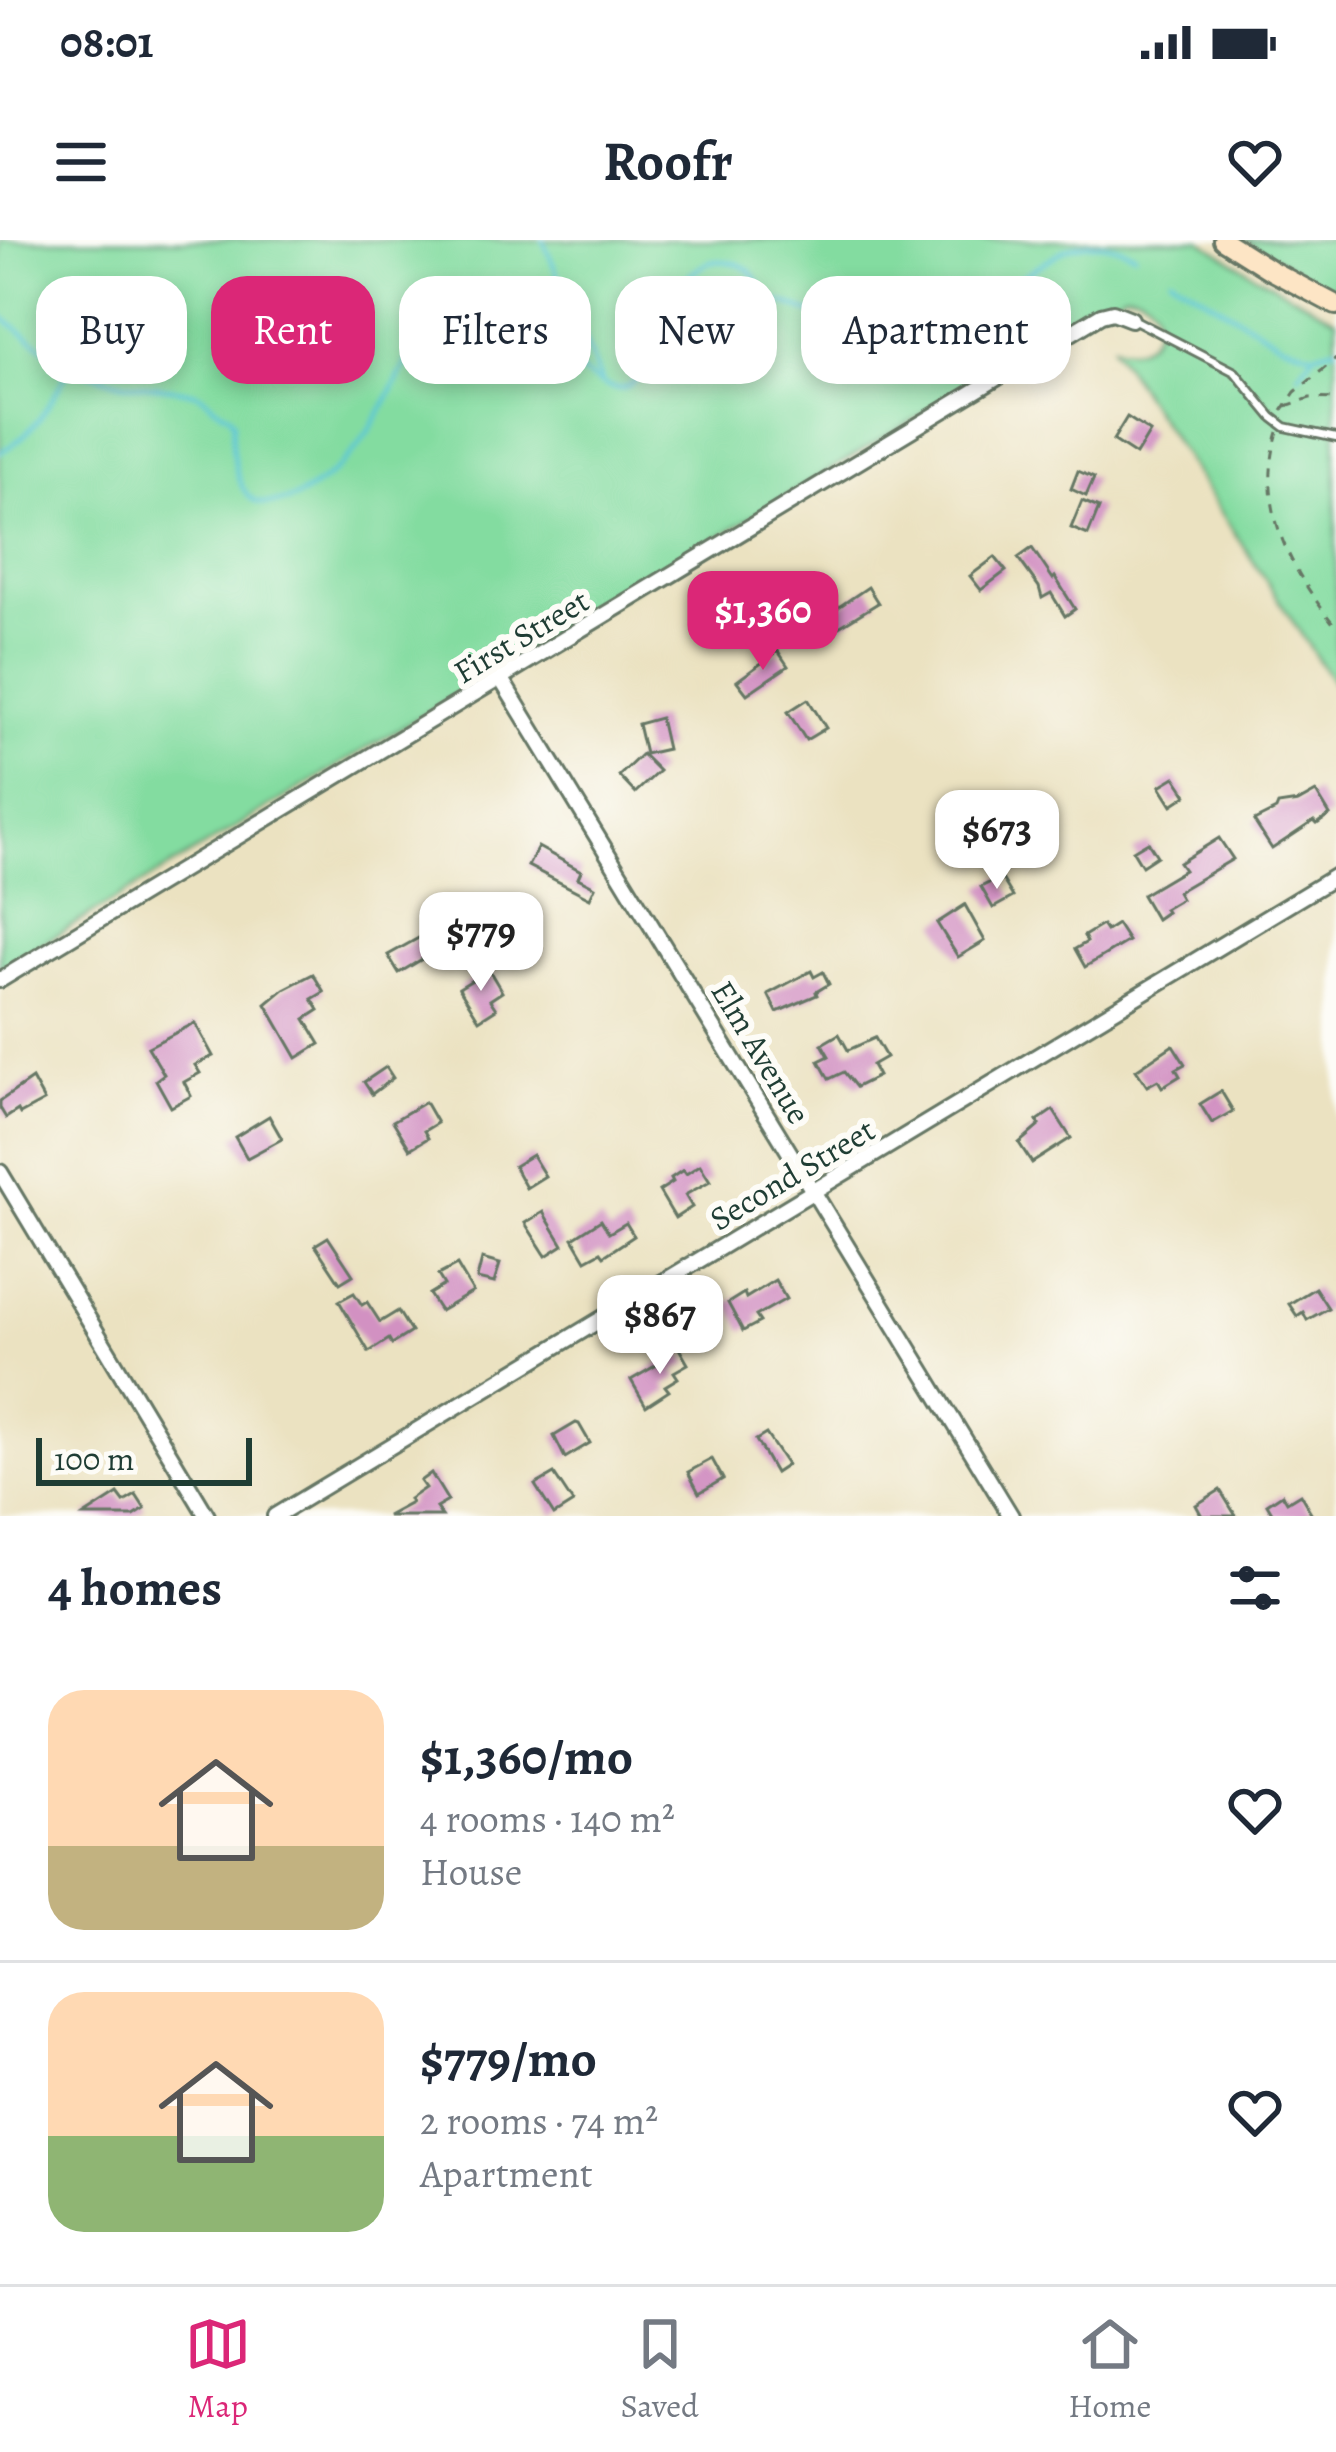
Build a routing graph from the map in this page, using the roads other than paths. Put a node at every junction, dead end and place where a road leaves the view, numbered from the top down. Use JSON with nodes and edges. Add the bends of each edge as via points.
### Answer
{"nodes":[{"id":1,"x":1223,"y":240,"type":"edge"},
{"id":2,"x":1336,"y":305,"type":"edge"},
{"id":3,"x":1132,"y":319,"type":"joint"},
{"id":4,"x":1336,"y":438,"type":"edge"},
{"id":5,"x":501,"y":679,"type":"junction"},
{"id":6,"x":1336,"y":876,"type":"edge"},
{"id":7,"x":0,"y":980,"type":"edge"},
{"id":8,"x":0,"y":1172,"type":"edge"},
{"id":9,"x":815,"y":1192,"type":"junction"},
{"id":10,"x":207,"y":1516,"type":"edge"},
{"id":11,"x":275,"y":1516,"type":"edge"},
{"id":12,"x":1011,"y":1516,"type":"edge"}],
"edges":[{"from":1,"to":2,"type":"main road"},
{"from":3,"to":4,"type":"lane","via":[[1235,372],[1279,424]]},
{"from":3,"to":5,"type":"street","name":"First Street","via":[[1101,315]]},
{"from":5,"to":7,"type":"street","name":"First Street"},
{"from":5,"to":9,"type":"street","name":"Elm Avenue"},
{"from":6,"to":9,"type":"street","name":"Second Street"},
{"from":8,"to":10,"type":"street"},
{"from":9,"to":11,"type":"street","name":"Second Street"},
{"from":9,"to":12,"type":"street","name":"Elm Avenue"}]}
